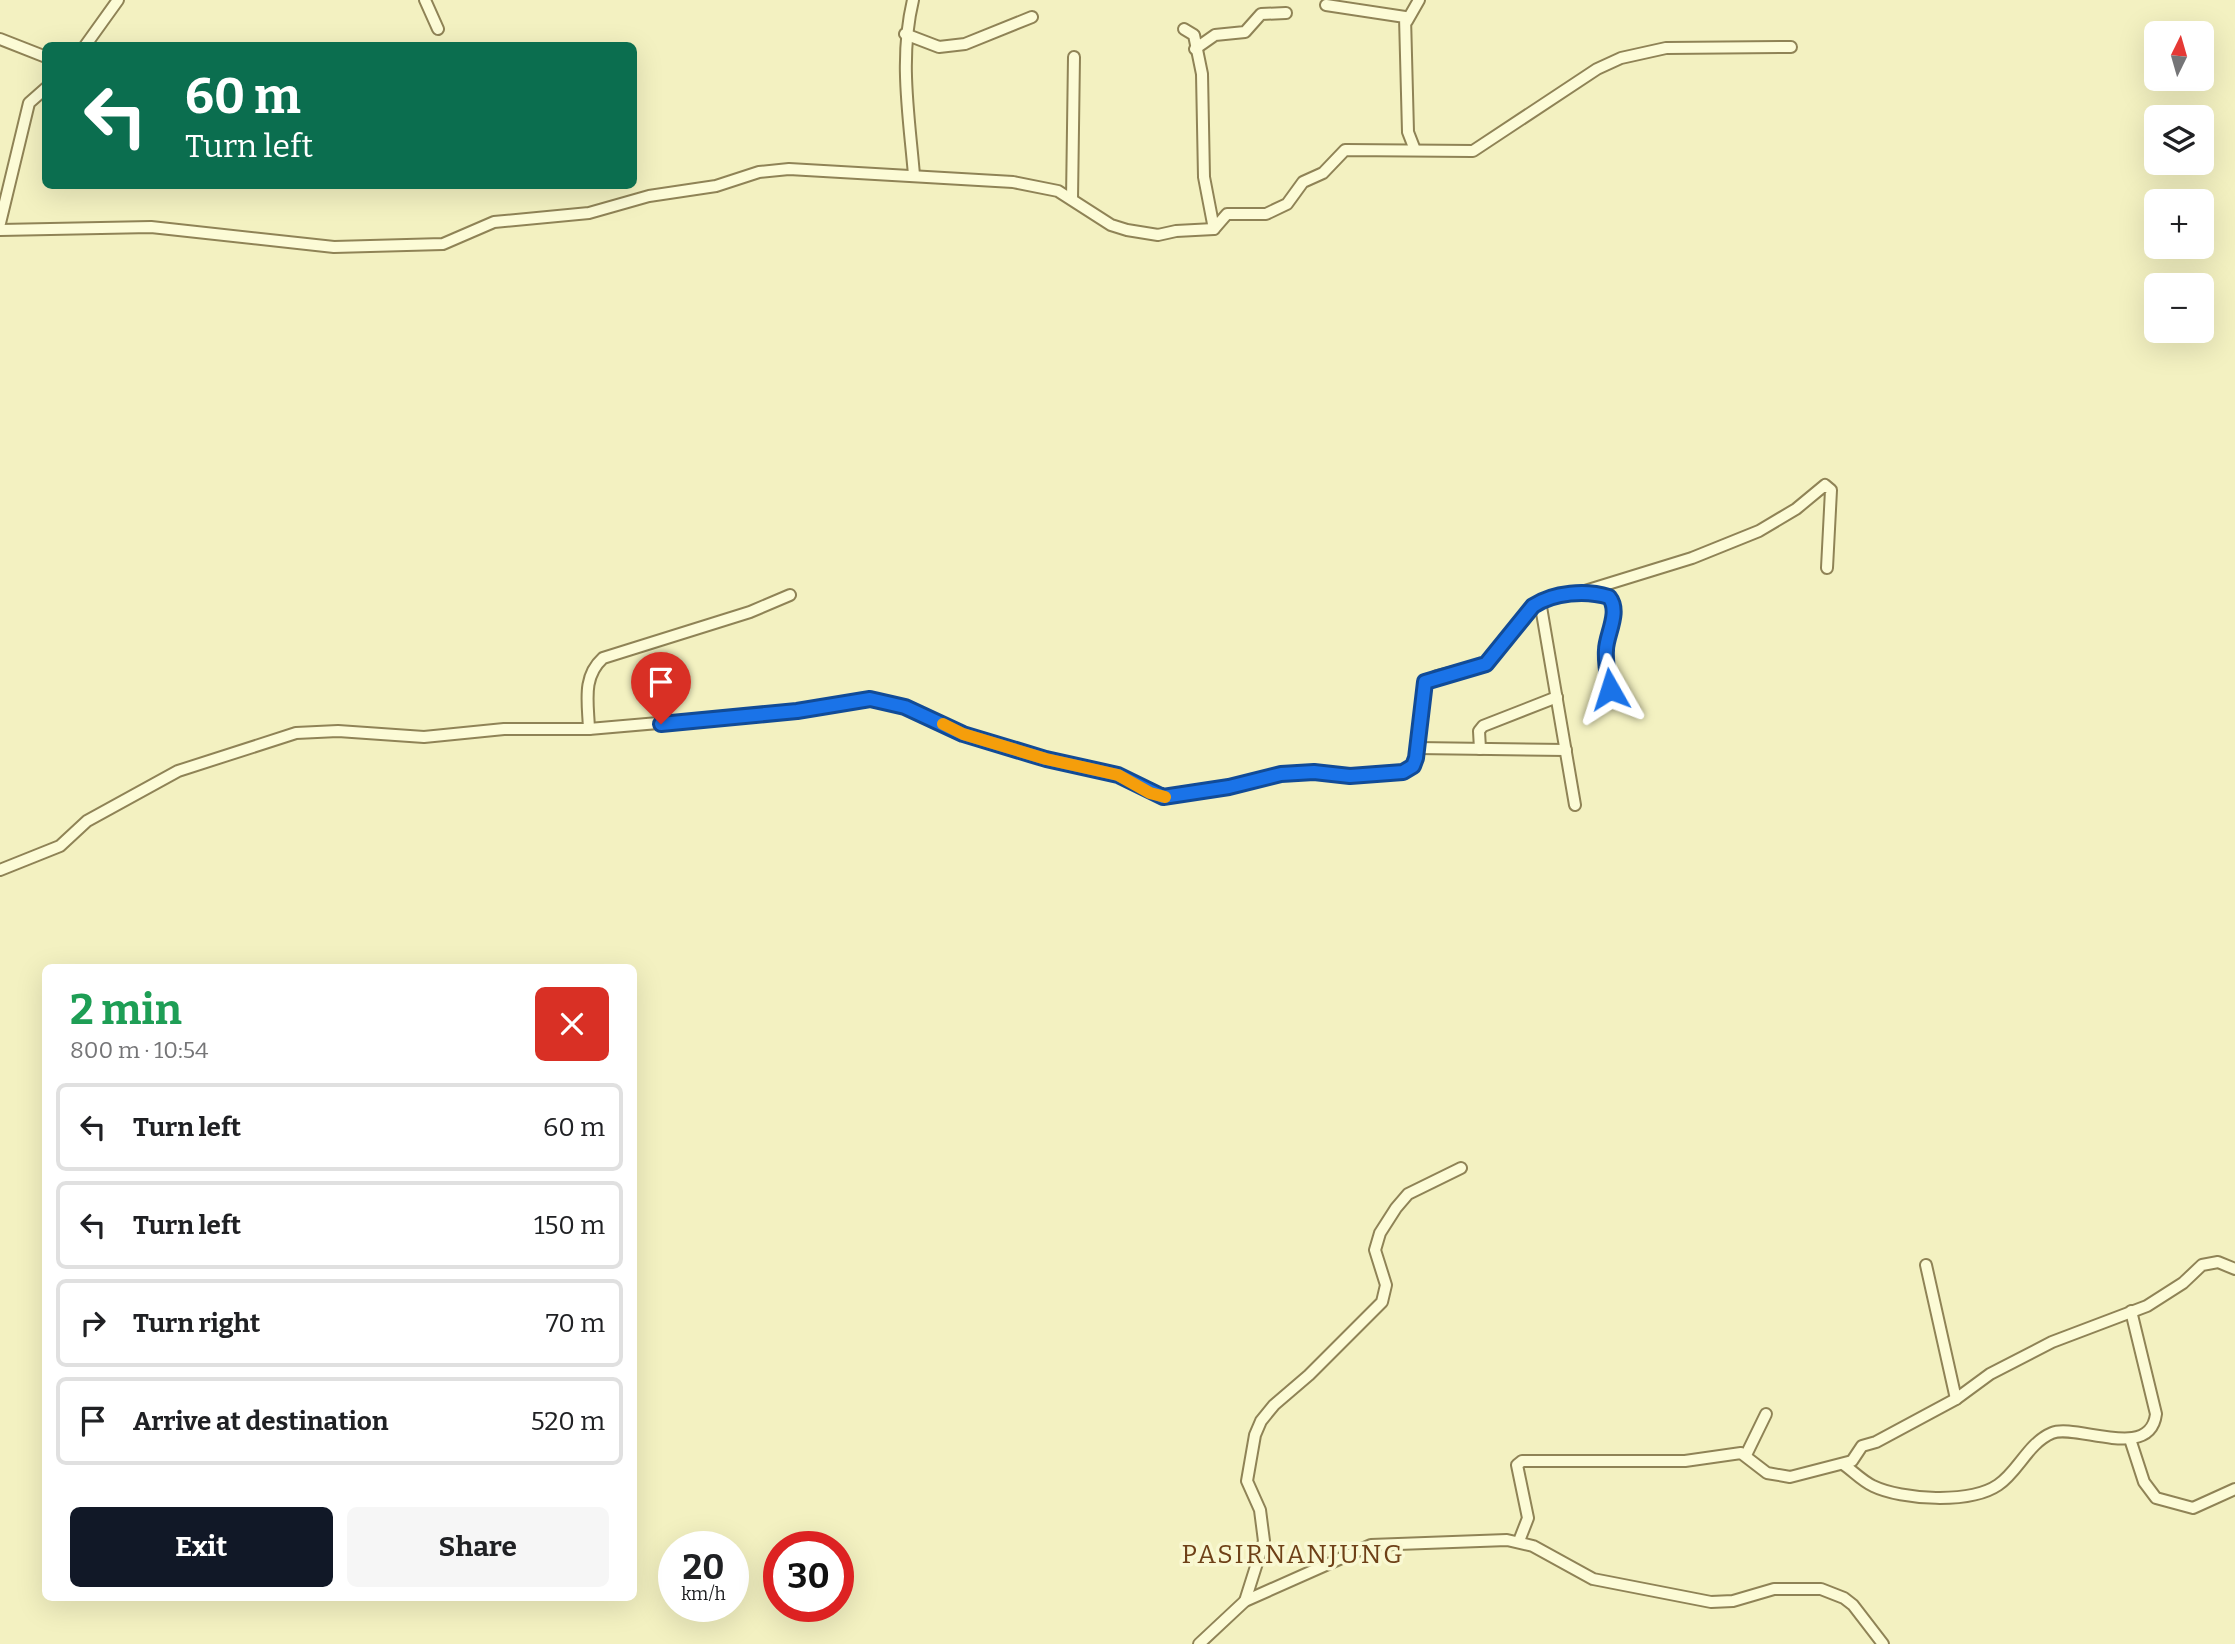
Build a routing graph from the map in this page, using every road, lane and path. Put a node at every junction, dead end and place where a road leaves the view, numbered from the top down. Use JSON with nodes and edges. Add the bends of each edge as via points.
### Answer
{"nodes":[{"id":1,"x":118,"y":0,"type":"edge"},
{"id":2,"x":425,"y":0,"type":"edge"},
{"id":3,"x":913,"y":0,"type":"edge"},
{"id":4,"x":1419,"y":0,"type":"edge"},
{"id":5,"x":1326,"y":5,"type":"dead end"},
{"id":6,"x":1286,"y":13,"type":"dead end"},
{"id":7,"x":1032,"y":17,"type":"dead end"},
{"id":8,"x":1407,"y":21,"type":"junction"},
{"id":9,"x":438,"y":29,"type":"dead end"},
{"id":10,"x":1184,"y":29,"type":"dead end"},
{"id":11,"x":905,"y":34,"type":"junction"},
{"id":12,"x":0,"y":38,"type":"edge"},
{"id":13,"x":88,"y":42,"type":"edge"},
{"id":14,"x":1791,"y":47,"type":"dead end"},
{"id":15,"x":1195,"y":50,"type":"junction"},
{"id":16,"x":42,"y":55,"type":"edge"},
{"id":17,"x":1074,"y":57,"type":"dead end"},
{"id":18,"x":42,"y":92,"type":"edge"},
{"id":19,"x":1415,"y":150,"type":"junction"},
{"id":20,"x":914,"y":176,"type":"junction"},
{"id":21,"x":1072,"y":199,"type":"junction"},
{"id":22,"x":0,"y":223,"type":"edge"},
{"id":23,"x":1214,"y":229,"type":"junction"},
{"id":24,"x":0,"y":230,"type":"edge"},
{"id":25,"x":1827,"y":568,"type":"dead end"},
{"id":26,"x":1584,"y":592,"type":"junction"},
{"id":27,"x":790,"y":595,"type":"dead end"},
{"id":28,"x":1541,"y":601,"type":"junction"},
{"id":29,"x":1610,"y":689,"type":"dead end"},
{"id":30,"x":1557,"y":697,"type":"junction"},
{"id":31,"x":589,"y":729,"type":"junction"},
{"id":32,"x":1417,"y":748,"type":"junction"},
{"id":33,"x":1480,"y":749,"type":"junction"},
{"id":34,"x":1566,"y":750,"type":"junction"},
{"id":35,"x":1575,"y":805,"type":"dead end"},
{"id":36,"x":0,"y":870,"type":"edge"},
{"id":37,"x":1461,"y":1168,"type":"dead end"},
{"id":38,"x":1926,"y":1265,"type":"dead end"},
{"id":39,"x":2235,"y":1269,"type":"edge"},
{"id":40,"x":2131,"y":1311,"type":"junction"},
{"id":41,"x":1956,"y":1399,"type":"junction"},
{"id":42,"x":1766,"y":1414,"type":"dead end"},
{"id":43,"x":2130,"y":1439,"type":"junction"},
{"id":44,"x":1746,"y":1455,"type":"junction"},
{"id":45,"x":1843,"y":1464,"type":"junction"},
{"id":46,"x":2235,"y":1489,"type":"edge"},
{"id":47,"x":1519,"y":1541,"type":"junction"},
{"id":48,"x":1245,"y":1601,"type":"junction"},
{"id":49,"x":1199,"y":1644,"type":"edge"},
{"id":50,"x":1883,"y":1644,"type":"edge"}],
"edges":[{"from":1,"to":13,"type":"street"},
{"from":2,"to":9,"type":"street"},
{"from":3,"to":11,"type":"street"},
{"from":4,"to":8,"type":"street"},
{"from":5,"to":8,"type":"street","via":[[1400,15]]},
{"from":6,"to":15,"type":"street","via":[[1261,14],[1245,32],[1215,35]]},
{"from":7,"to":11,"type":"street","via":[[965,44],[939,47]]},
{"from":8,"to":19,"type":"street","via":[[1408,132]]},
{"from":10,"to":15,"type":"street","via":[[1194,35]]},
{"from":11,"to":20,"type":"street"},
{"from":12,"to":16,"type":"street"},
{"from":14,"to":19,"type":"street","via":[[1641,51],[1597,69],[1473,151]]},
{"from":15,"to":23,"type":"street","via":[[1202,74],[1204,177]]},
{"from":17,"to":21,"type":"street"},
{"from":18,"to":22,"type":"street","via":[[29,103]]},
{"from":19,"to":23,"type":"street","via":[[1345,150],[1323,173],[1303,182],[1287,204],[1266,214],[1227,214]]},
{"from":20,"to":21,"type":"street","via":[[1013,182],[1058,191]]},
{"from":20,"to":24,"type":"street","via":[[771,170],[589,213],[494,222],[443,244],[334,247],[151,228]]},
{"from":21,"to":23,"type":"street","via":[[1111,225],[1147,235]]},
{"from":25,"to":26,"type":"street","via":[[1830,490],[1825,485],[1759,531]]},
{"from":26,"to":28,"type":"street"},
{"from":26,"to":29,"type":"street","via":[[1609,597],[1613,603],[1605,651]]},
{"from":27,"to":31,"type":"street","via":[[603,658],[588,677]]},
{"from":28,"to":30,"type":"street"},
{"from":28,"to":32,"type":"street","via":[[1486,664],[1424,683]]},
{"from":30,"to":33,"type":"street","via":[[1483,726]]},
{"from":30,"to":34,"type":"street"},
{"from":31,"to":32,"type":"street","via":[[735,718],[870,699],[905,707],[963,734],[1118,775],[1163,797],[1281,774],[1403,772],[1413,766]]},
{"from":31,"to":36,"type":"street","via":[[505,729],[424,737],[292,733],[178,771],[87,821],[60,846]]},
{"from":32,"to":33,"type":"street"},
{"from":33,"to":34,"type":"street"},
{"from":34,"to":35,"type":"street"},
{"from":37,"to":48,"type":"street","via":[[1408,1194],[1396,1208],[1375,1250],[1386,1285],[1382,1302],[1274,1405],[1258,1428],[1247,1481],[1260,1510],[1264,1541]]},
{"from":38,"to":41,"type":"street"},
{"from":39,"to":40,"type":"street","via":[[2206,1263],[2165,1296]]},
{"from":40,"to":41,"type":"street","via":[[2052,1342],[1990,1374]]},
{"from":40,"to":43,"type":"street","via":[[2156,1414],[2151,1427]]},
{"from":41,"to":45,"type":"street","via":[[1861,1446],[1852,1461]]},
{"from":42,"to":44,"type":"street"},
{"from":43,"to":45,"type":"street","via":[[2053,1433],[1998,1485],[1959,1498],[1933,1499],[1884,1490]]},
{"from":43,"to":46,"type":"street","via":[[2144,1482],[2156,1498],[2193,1508]]},
{"from":44,"to":45,"type":"street","via":[[1767,1473],[1781,1477]]},
{"from":44,"to":47,"type":"street","via":[[1685,1461],[1522,1461],[1518,1466],[1528,1518]]},
{"from":47,"to":48,"type":"street","via":[[1371,1545]]},
{"from":47,"to":50,"type":"street","via":[[1593,1579],[1711,1602],[1774,1589],[1821,1590],[1853,1605]]},
{"from":48,"to":49,"type":"street"}]}
